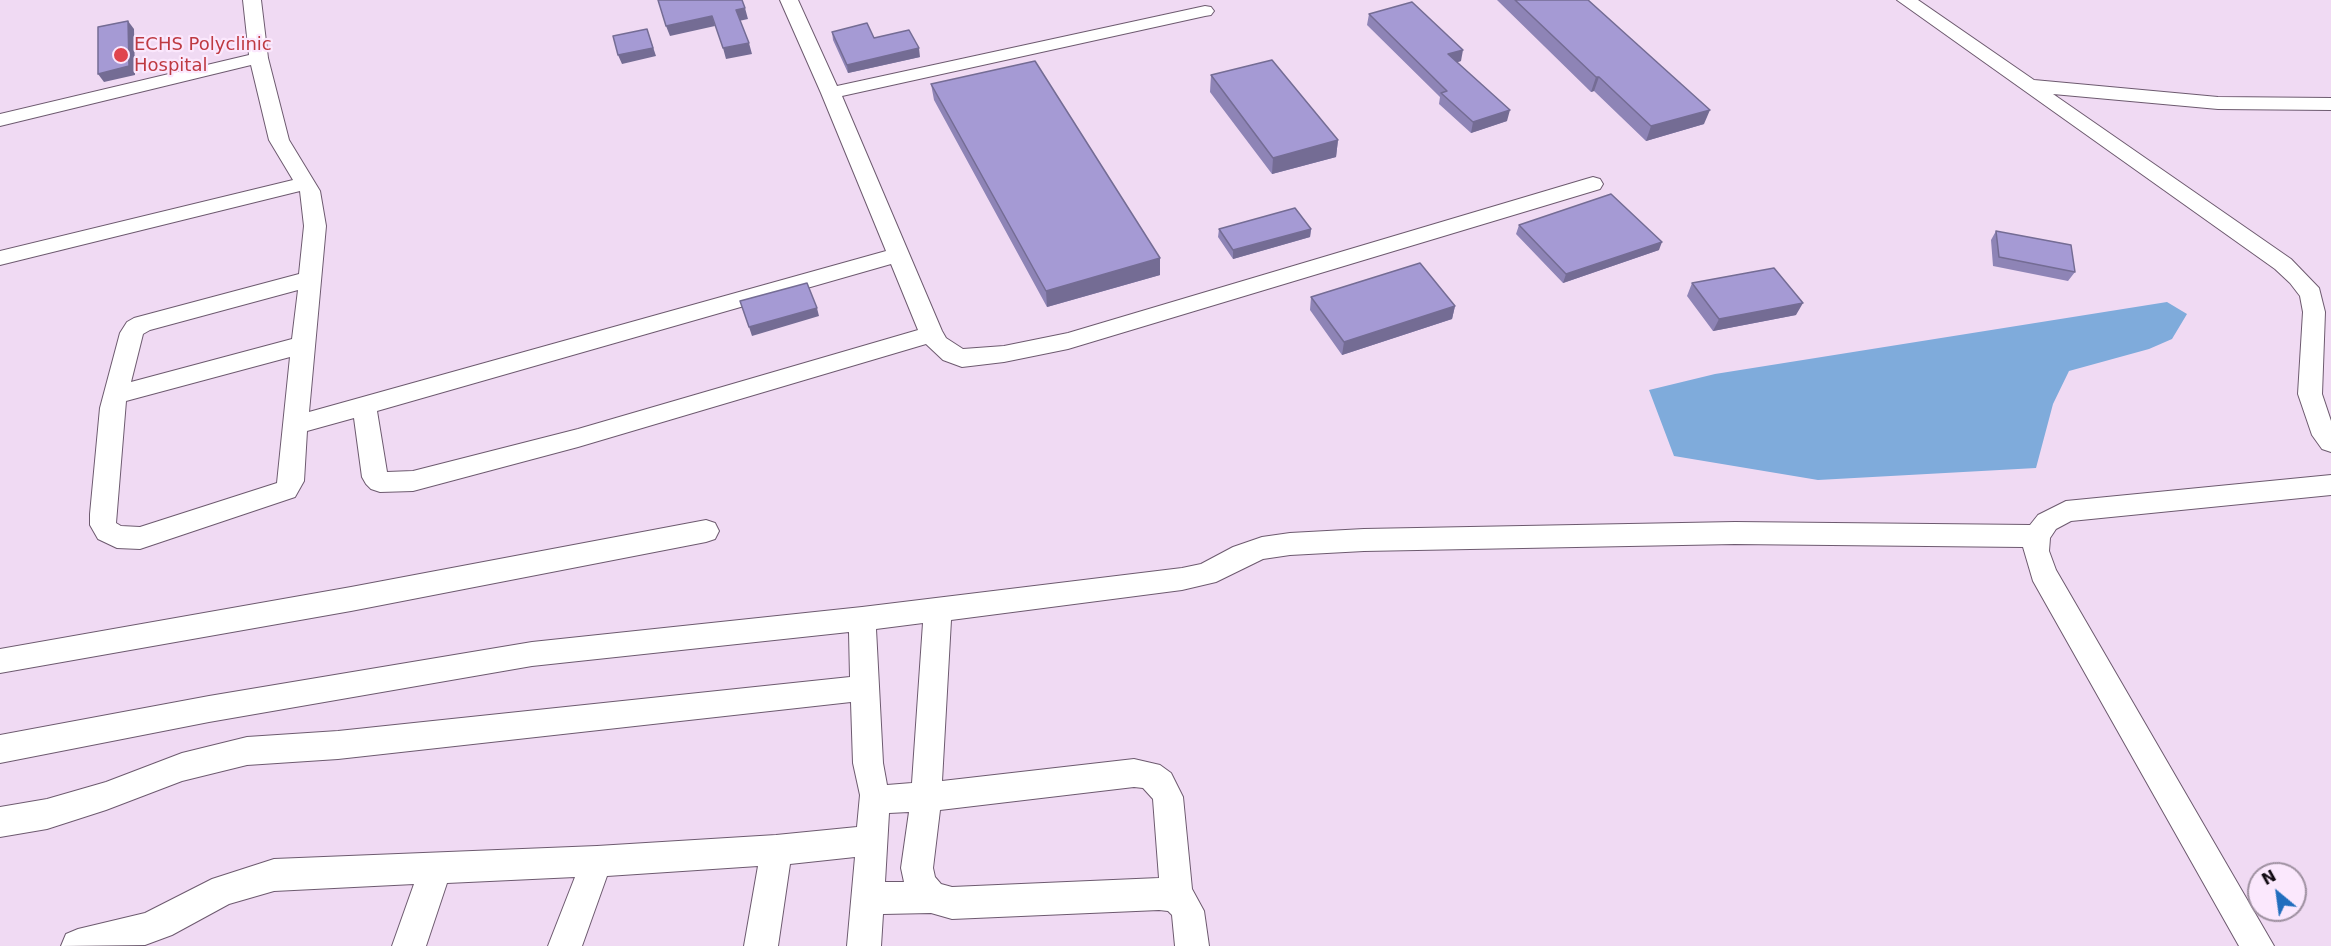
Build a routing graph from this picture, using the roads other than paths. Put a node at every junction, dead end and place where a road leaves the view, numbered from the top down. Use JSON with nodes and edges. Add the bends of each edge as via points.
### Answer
{"nodes":[{"id":1,"x":252,"y":0,"type":"edge"},
{"id":2,"x":789,"y":0,"type":"edge"},
{"id":3,"x":1906,"y":0,"type":"edge"},
{"id":4,"x":1205,"y":11,"type":"dead end"},
{"id":5,"x":259,"y":58,"type":"junction"},
{"id":6,"x":2030,"y":86,"type":"junction"},
{"id":7,"x":831,"y":93,"type":"junction"},
{"id":8,"x":2331,"y":104,"type":"edge"},
{"id":9,"x":0,"y":120,"type":"edge"},
{"id":10,"x":306,"y":183,"type":"junction"},
{"id":11,"x":1593,"y":184,"type":"dead end"},
{"id":12,"x":897,"y":255,"type":"junction"},
{"id":13,"x":0,"y":258,"type":"edge"},
{"id":14,"x":310,"y":279,"type":"junction"},
{"id":15,"x":931,"y":334,"type":"junction"},
{"id":16,"x":303,"y":345,"type":"junction"},
{"id":17,"x":115,"y":395,"type":"junction"},
{"id":18,"x":364,"y":404,"type":"junction"},
{"id":19,"x":295,"y":425,"type":"junction"},
{"id":20,"x":2331,"y":442,"type":"edge"},
{"id":21,"x":2331,"y":485,"type":"edge"},
{"id":22,"x":706,"y":531,"type":"dead end"},
{"id":23,"x":2037,"y":536,"type":"junction"},
{"id":24,"x":938,"y":609,"type":"junction"},
{"id":25,"x":862,"y":619,"type":"junction"},
{"id":26,"x":0,"y":661,"type":"edge"},
{"id":27,"x":865,"y":688,"type":"junction"},
{"id":28,"x":0,"y":748,"type":"edge"},
{"id":29,"x":875,"y":794,"type":"junction"},
{"id":30,"x":926,"y":797,"type":"junction"},
{"id":31,"x":0,"y":822,"type":"edge"},
{"id":32,"x":872,"y":840,"type":"junction"},
{"id":33,"x":776,"y":850,"type":"junction"},
{"id":34,"x":597,"y":861,"type":"junction"},
{"id":35,"x":436,"y":867,"type":"junction"},
{"id":36,"x":1176,"y":896,"type":"junction"},
{"id":37,"x":931,"y":897,"type":"junction"},
{"id":38,"x":867,"y":898,"type":"junction"},
{"id":39,"x":159,"y":935,"type":"edge"},
{"id":40,"x":78,"y":946,"type":"edge"},
{"id":41,"x":409,"y":946,"type":"edge"},
{"id":42,"x":565,"y":946,"type":"edge"},
{"id":43,"x":760,"y":946,"type":"edge"},
{"id":44,"x":864,"y":946,"type":"edge"},
{"id":45,"x":1192,"y":946,"type":"edge"},
{"id":46,"x":2257,"y":946,"type":"edge"}],
"edges":[{"from":1,"to":5,"type":"street"},
{"from":2,"to":7,"type":"street"},
{"from":3,"to":6,"type":"street"},
{"from":4,"to":7,"type":"street"},
{"from":5,"to":9,"type":"street"},
{"from":5,"to":10,"type":"street","via":[[279,140]]},
{"from":6,"to":8,"type":"street","via":[[2218,103]]},
{"from":6,"to":20,"type":"street","via":[[2298,278],[2311,294],[2314,312],[2310,394],[2321,428]]},
{"from":7,"to":12,"type":"street"},
{"from":10,"to":13,"type":"street"},
{"from":10,"to":14,"type":"street","via":[[315,226]]},
{"from":11,"to":15,"type":"street","via":[[1068,341],[962,358],[938,344]]},
{"from":12,"to":15,"type":"street"},
{"from":12,"to":18,"type":"street"},
{"from":14,"to":16,"type":"street"},
{"from":14,"to":17,"type":"street","via":[[135,328]]},
{"from":15,"to":18,"type":"street","via":[[578,438],[413,481],[380,483],[375,477]]},
{"from":16,"to":17,"type":"street"},
{"from":16,"to":19,"type":"street"},
{"from":17,"to":19,"type":"street","via":[[103,525],[117,537],[140,538],[286,490],[291,481]]},
{"from":18,"to":19,"type":"street"},
{"from":21,"to":23,"type":"street","via":[[2066,511],[2047,522]]},
{"from":22,"to":26,"type":"street"},
{"from":23,"to":24,"type":"street","via":[[1735,533],[1301,544],[1262,549],[1206,574],[1182,579]]},
{"from":23,"to":46,"type":"street","via":[[2036,550],[2043,573]]},
{"from":24,"to":25,"type":"street"},
{"from":24,"to":30,"type":"street"},
{"from":25,"to":27,"type":"street"},
{"from":25,"to":28,"type":"street","via":[[532,654]]},
{"from":27,"to":29,"type":"street","via":[[868,763]]},
{"from":27,"to":31,"type":"street","via":[[338,745],[247,751],[182,767],[47,814]]},
{"from":29,"to":30,"type":"street","via":[[885,799]]},
{"from":29,"to":32,"type":"street"},
{"from":30,"to":36,"type":"street","via":[[1134,773],[1149,775],[1160,783],[1168,797]]},
{"from":30,"to":37,"type":"street","via":[[917,868],[921,885]]},
{"from":32,"to":33,"type":"street"},
{"from":32,"to":38,"type":"street"},
{"from":33,"to":34,"type":"street"},
{"from":33,"to":43,"type":"street"},
{"from":34,"to":35,"type":"street"},
{"from":34,"to":42,"type":"street"},
{"from":35,"to":39,"type":"street","via":[[259,878],[223,890]]},
{"from":35,"to":41,"type":"street"},
{"from":36,"to":37,"type":"street","via":[[976,903],[952,903]]},
{"from":36,"to":45,"type":"street","via":[[1188,911]]},
{"from":37,"to":38,"type":"street"},
{"from":38,"to":44,"type":"street"},
{"from":39,"to":40,"type":"street","via":[[120,937]]}]}
